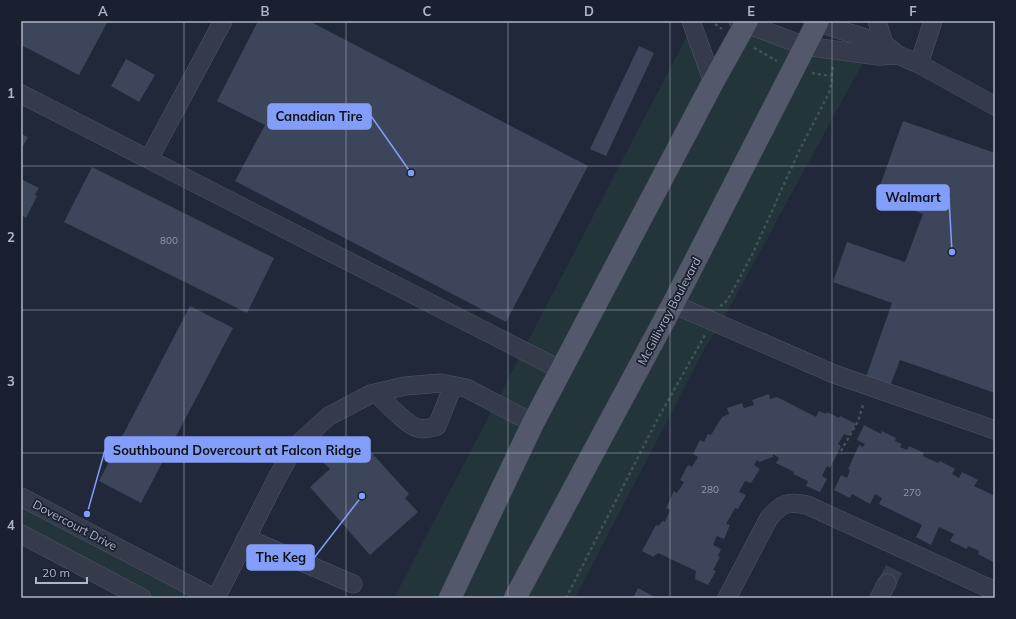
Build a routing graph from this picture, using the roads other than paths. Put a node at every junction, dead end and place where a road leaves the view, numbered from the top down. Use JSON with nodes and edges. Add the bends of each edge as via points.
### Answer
{"nodes":[{"id":1,"x":223,"y":21,"type":"edge"},
{"id":2,"x":691,"y":21,"type":"edge"},
{"id":3,"x":877,"y":21,"type":"edge"},
{"id":4,"x":933,"y":21,"type":"edge"},
{"id":5,"x":816,"y":22,"type":"edge"},
{"id":6,"x":742,"y":26,"type":"edge"},
{"id":7,"x":805,"y":46,"type":"junction"},
{"id":8,"x":891,"y":49,"type":"junction"},
{"id":9,"x":919,"y":64,"type":"junction"},
{"id":10,"x":713,"y":82,"type":"junction"},
{"id":11,"x":21,"y":94,"type":"edge"},
{"id":12,"x":995,"y":106,"type":"edge"},
{"id":13,"x":149,"y":159,"type":"junction"},
{"id":14,"x":673,"y":304,"type":"junction"},
{"id":15,"x":561,"y":370,"type":"junction"},
{"id":16,"x":453,"y":386,"type":"junction"},
{"id":17,"x":376,"y":393,"type":"junction"},
{"id":18,"x":534,"y":423,"type":"junction"},
{"id":19,"x":995,"y":430,"type":"edge"},
{"id":20,"x":21,"y":497,"type":"edge"},
{"id":21,"x":21,"y":534,"type":"edge"},
{"id":22,"x":246,"y":538,"type":"junction"},
{"id":23,"x":353,"y":584,"type":"dead end"},
{"id":24,"x":995,"y":591,"type":"edge"},
{"id":25,"x":142,"y":598,"type":"edge"},
{"id":26,"x":215,"y":598,"type":"edge"},
{"id":27,"x":450,"y":598,"type":"edge"},
{"id":28,"x":515,"y":598,"type":"edge"},
{"id":29,"x":727,"y":598,"type":"edge"}],
"edges":[{"from":1,"to":13,"type":"street"},
{"from":2,"to":10,"type":"street"},
{"from":3,"to":8,"type":"street"},
{"from":4,"to":9,"type":"street"},
{"from":5,"to":7,"type":"main road","name":"McGillivray Boulevard"},
{"from":5,"to":8,"type":"street"},
{"from":6,"to":7,"type":"street"},
{"from":6,"to":10,"type":"main road"},
{"from":7,"to":8,"type":"street","via":[[879,56]]},
{"from":7,"to":14,"type":"main road","name":"McGillivray Boulevard"},
{"from":8,"to":9,"type":"street"},
{"from":9,"to":12,"type":"street"},
{"from":10,"to":15,"type":"main road"},
{"from":11,"to":13,"type":"street"},
{"from":13,"to":15,"type":"street"},
{"from":14,"to":19,"type":"street","via":[[834,374]]},
{"from":14,"to":28,"type":"main road","name":"McGillivray Boulevard"},
{"from":15,"to":18,"type":"main road"},
{"from":16,"to":17,"type":"street","via":[[441,383],[405,386]]},
{"from":16,"to":17,"type":"street","via":[[437,426],[426,429],[417,428],[404,420]]},
{"from":16,"to":18,"type":"street","via":[[466,388]]},
{"from":17,"to":22,"type":"street","via":[[329,416],[296,446]]},
{"from":18,"to":27,"type":"main road"},
{"from":20,"to":26,"type":"street","name":"Dovercourt Drive"},
{"from":21,"to":25,"type":"street"},
{"from":22,"to":23,"type":"street"},
{"from":22,"to":26,"type":"street"},
{"from":24,"to":29,"type":"street","via":[[807,505],[794,502],[785,504],[769,518]]}]}
